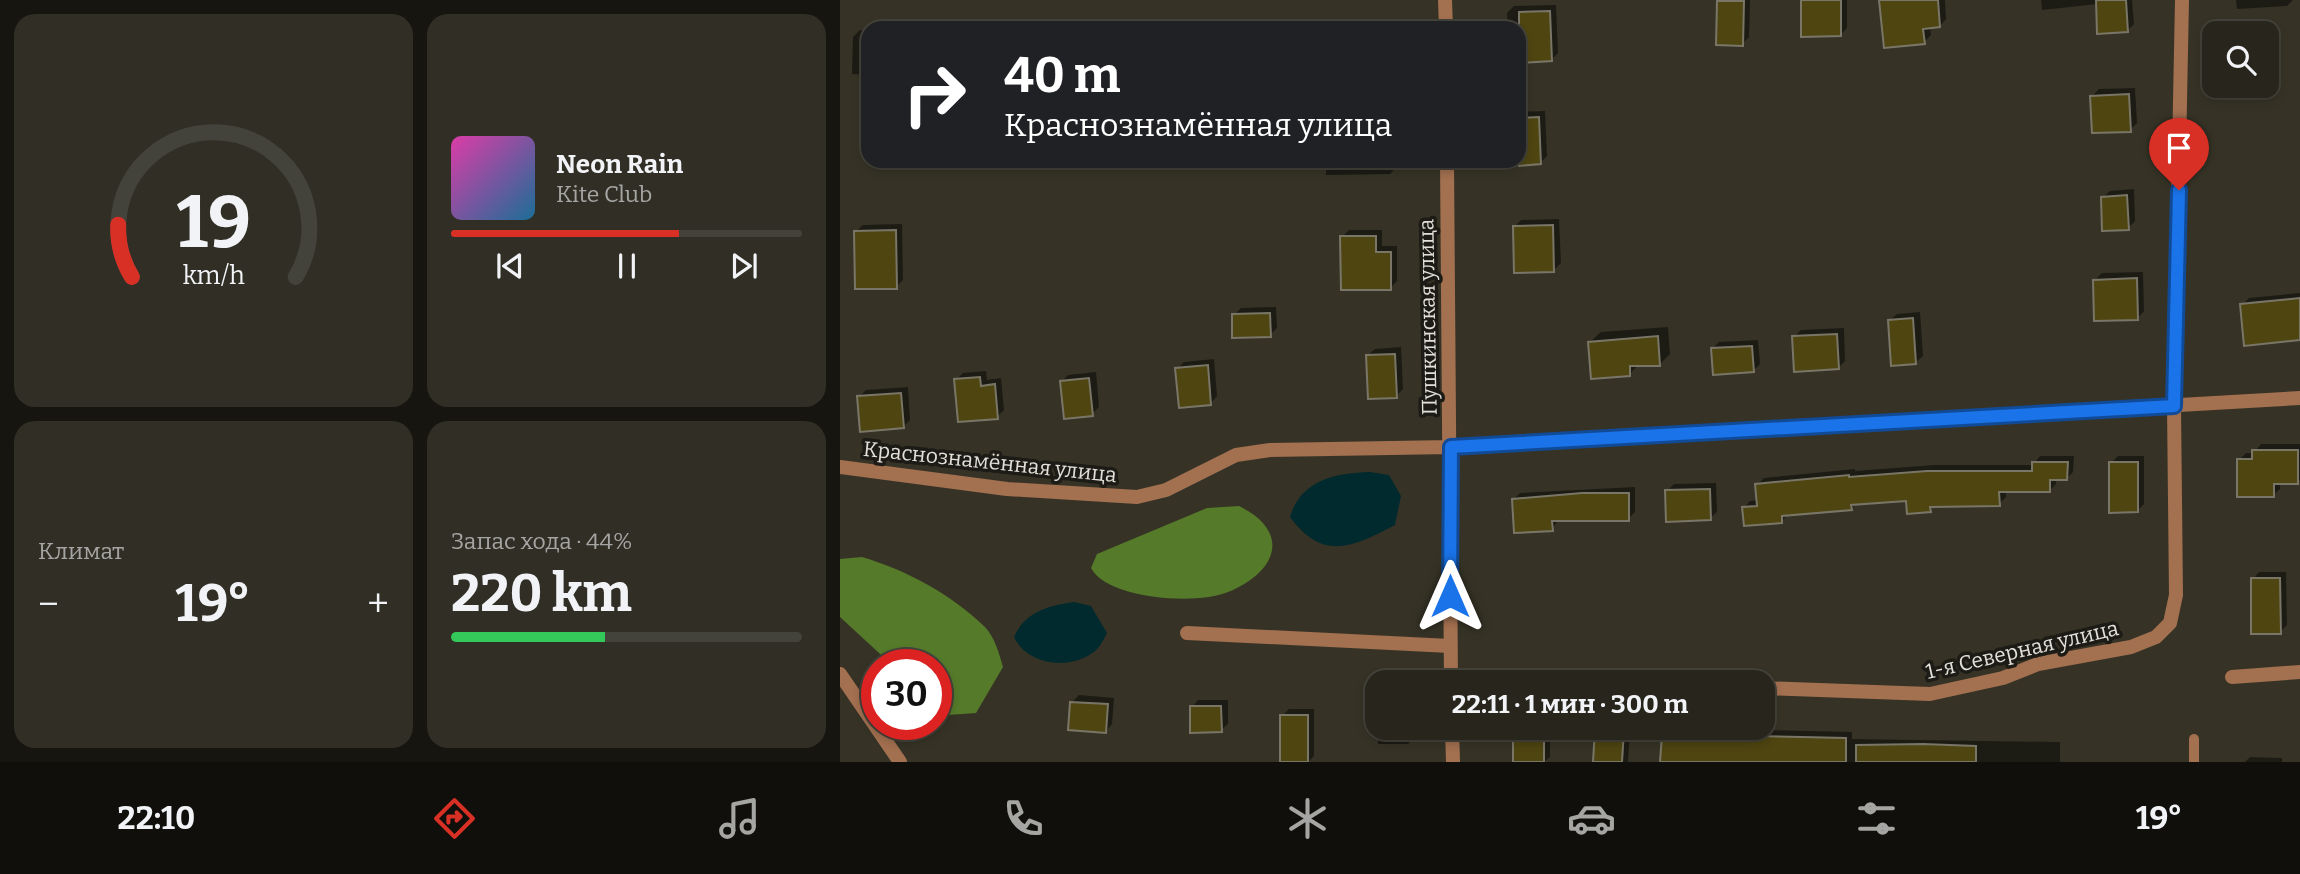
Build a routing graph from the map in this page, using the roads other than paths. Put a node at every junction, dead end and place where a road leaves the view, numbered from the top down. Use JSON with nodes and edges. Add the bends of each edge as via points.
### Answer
{"nodes":[{"id":1,"x":1446,"y":0,"type":"edge"},
{"id":2,"x":2182,"y":0,"type":"edge"},
{"id":3,"x":1446,"y":21,"type":"edge"},
{"id":4,"x":1447,"y":168,"type":"edge"},
{"id":5,"x":2300,"y":398,"type":"edge"},
{"id":6,"x":2174,"y":406,"type":"junction"},
{"id":7,"x":1451,"y":447,"type":"junction"},
{"id":8,"x":840,"y":467,"type":"edge"},
{"id":9,"x":1187,"y":633,"type":"dead end"},
{"id":10,"x":1450,"y":646,"type":"junction"},
{"id":11,"x":1451,"y":670,"type":"edge"},
{"id":12,"x":2300,"y":672,"type":"edge"},
{"id":13,"x":840,"y":674,"type":"edge"},
{"id":14,"x":2232,"y":677,"type":"dead end"},
{"id":15,"x":1775,"y":688,"type":"edge"},
{"id":16,"x":2194,"y":739,"type":"dead end"},
{"id":17,"x":1452,"y":740,"type":"edge"},
{"id":18,"x":900,"y":762,"type":"edge"},
{"id":19,"x":1453,"y":762,"type":"edge"},
{"id":20,"x":2194,"y":762,"type":"edge"}],
"edges":[{"from":1,"to":3,"type":"street"},
{"from":2,"to":6,"type":"street","name":"1-я Северная улица"},
{"from":4,"to":7,"type":"street","name":"Пушкинская улица"},
{"from":5,"to":6,"type":"street","name":"Краснознамённая улица"},
{"from":6,"to":7,"type":"street","name":"Краснознамённая улица"},
{"from":6,"to":15,"type":"street","name":"1-я Северная улица","via":[[2176,595],[2170,623],[2156,637],[2131,647],[2038,664],[2003,678],[1930,694]]},
{"from":7,"to":8,"type":"street","name":"Краснознамённая улица","via":[[1270,450],[1236,455],[1166,490],[1137,497],[1007,489]]},
{"from":7,"to":10,"type":"street","name":"Пушкинская улица"},
{"from":9,"to":10,"type":"street"},
{"from":10,"to":11,"type":"street","name":"Пушкинская улица"},
{"from":12,"to":14,"type":"street"},
{"from":13,"to":18,"type":"street"},
{"from":16,"to":20,"type":"lane"},
{"from":17,"to":19,"type":"street"}]}
